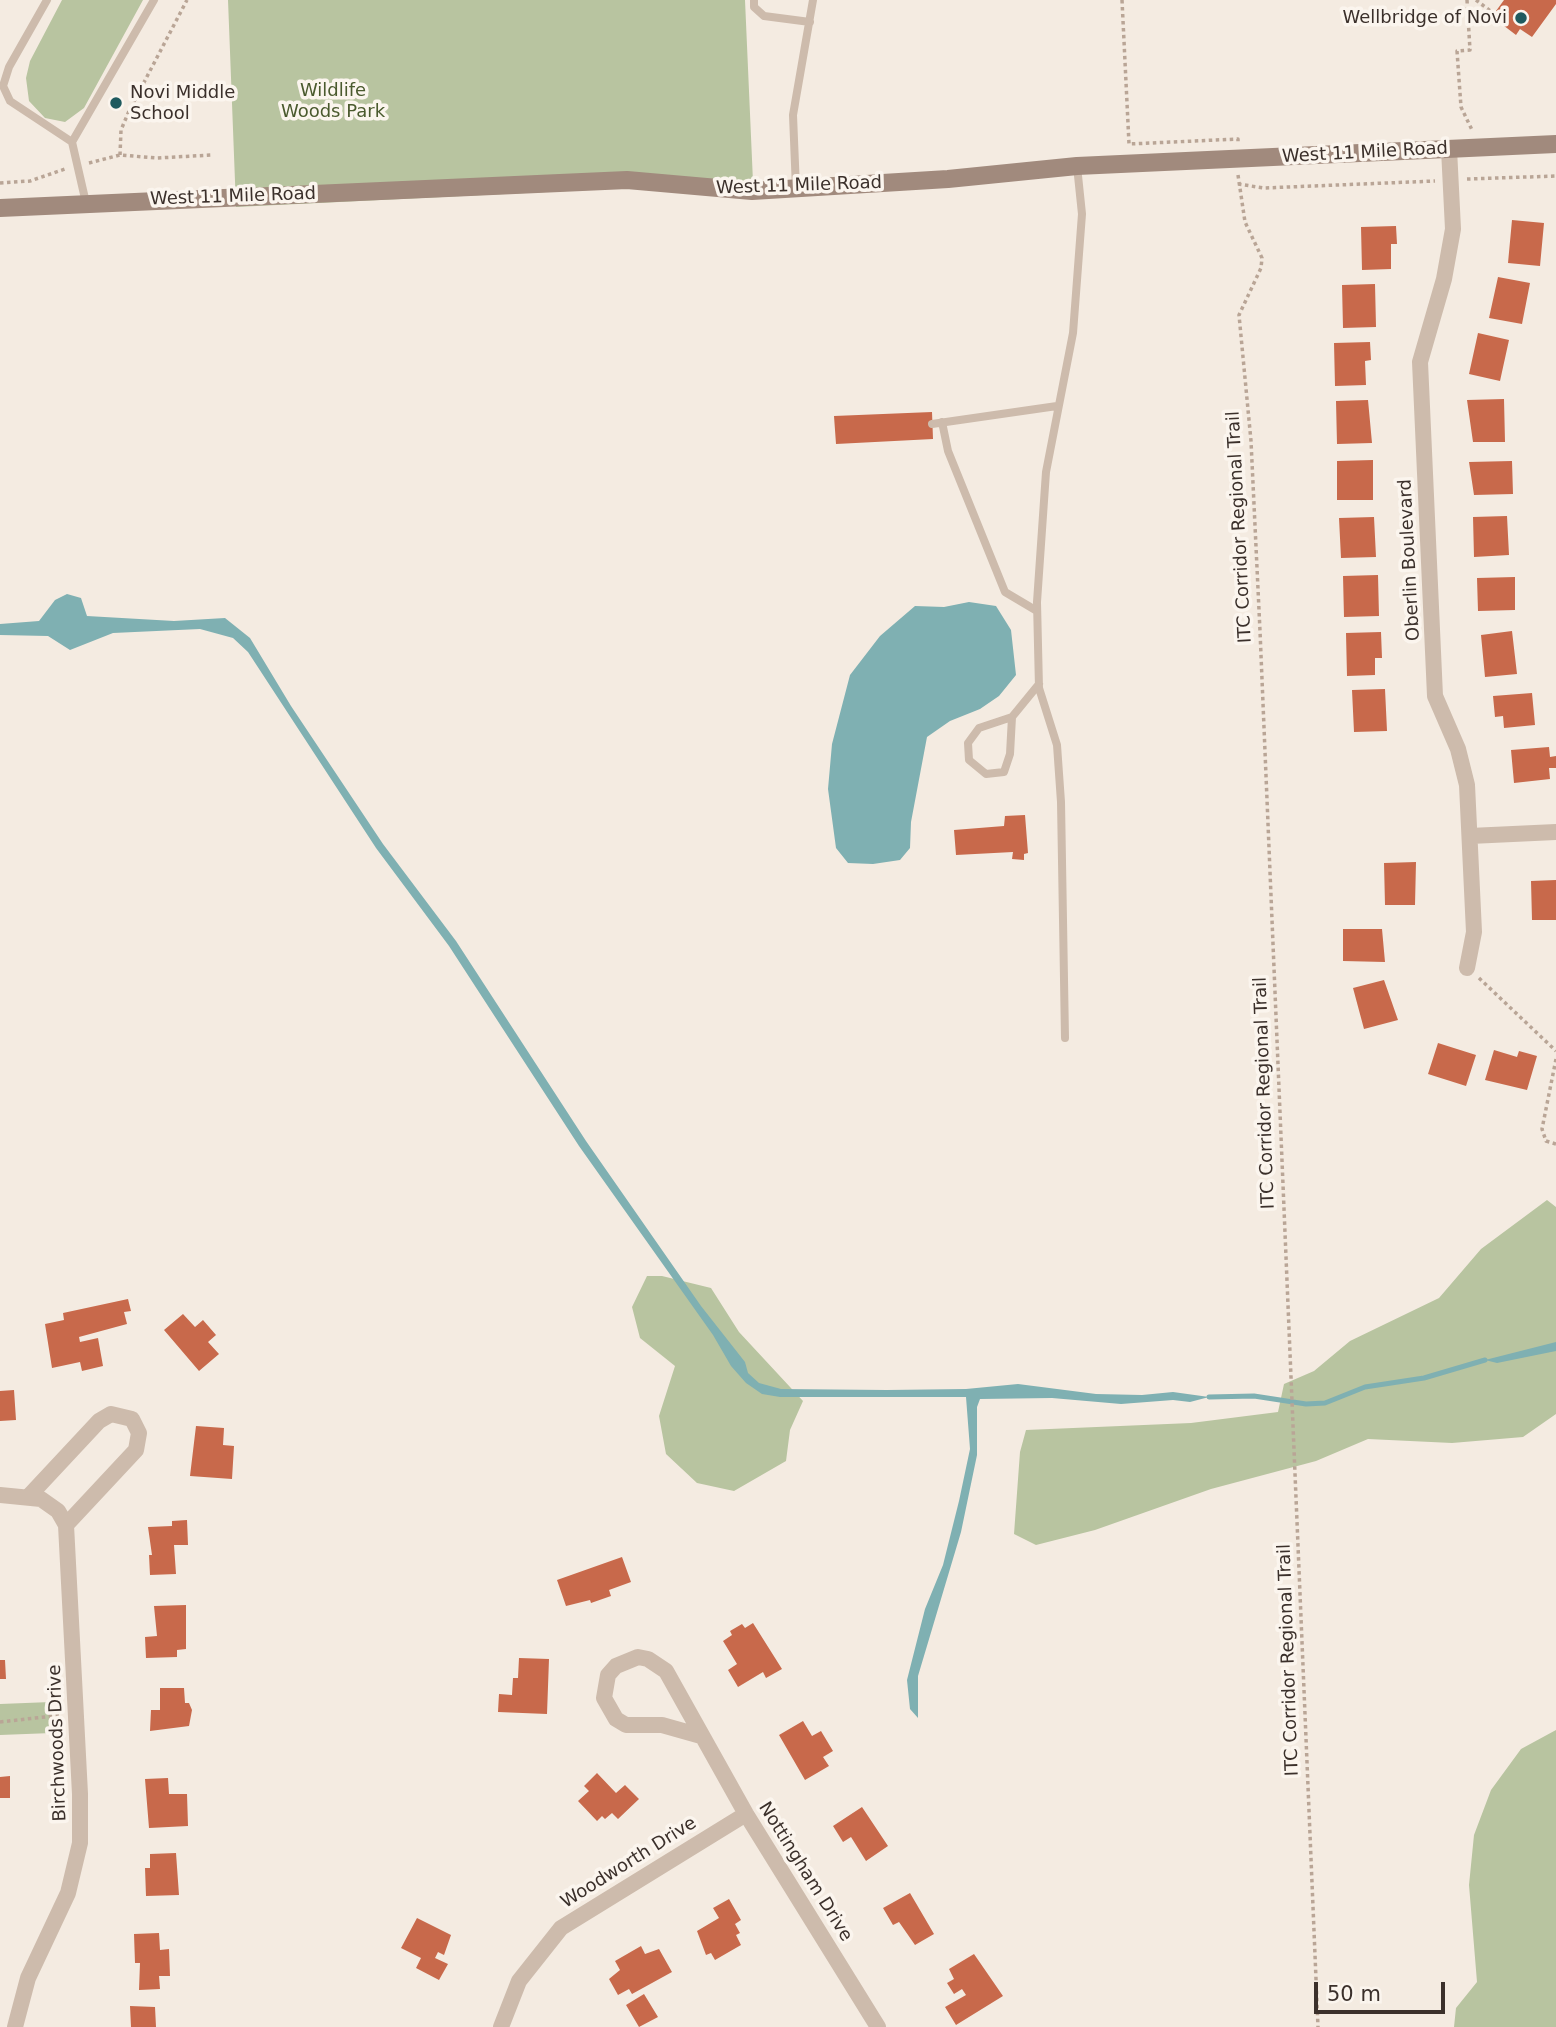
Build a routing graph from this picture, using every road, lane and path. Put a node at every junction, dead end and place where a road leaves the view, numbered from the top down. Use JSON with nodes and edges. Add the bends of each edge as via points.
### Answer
{"nodes":[{"id":1,"x":47,"y":0,"type":"edge"},
{"id":2,"x":154,"y":0,"type":"edge"},
{"id":3,"x":187,"y":0,"type":"edge"},
{"id":4,"x":754,"y":0,"type":"edge"},
{"id":5,"x":814,"y":0,"type":"edge"},
{"id":6,"x":1122,"y":0,"type":"edge"},
{"id":7,"x":1468,"y":0,"type":"edge"},
{"id":8,"x":1476,"y":0,"type":"edge"},
{"id":9,"x":1497,"y":16,"type":"dead end"},
{"id":10,"x":810,"y":22,"type":"junction"},
{"id":11,"x":1473,"y":130,"type":"dead end"},
{"id":12,"x":72,"y":142,"type":"junction"},
{"id":13,"x":1129,"y":144,"type":"dead end"},
{"id":14,"x":1556,"y":144,"type":"edge"},
{"id":15,"x":1449,"y":149,"type":"junction"},
{"id":16,"x":120,"y":155,"type":"junction"},
{"id":17,"x":212,"y":155,"type":"dead end"},
{"id":18,"x":78,"y":166,"type":"junction"},
{"id":19,"x":1077,"y":166,"type":"junction"},
{"id":20,"x":1238,"y":169,"type":"dead end"},
{"id":21,"x":1556,"y":176,"type":"edge"},
{"id":22,"x":1451,"y":180,"type":"junction"},
{"id":23,"x":0,"y":183,"type":"edge"},
{"id":24,"x":1238,"y":184,"type":"junction"},
{"id":25,"x":796,"y":189,"type":"junction"},
{"id":26,"x":86,"y":203,"type":"junction"},
{"id":27,"x":0,"y":208,"type":"edge"},
{"id":28,"x":1057,"y":406,"type":"junction"},
{"id":29,"x":942,"y":422,"type":"junction"},
{"id":30,"x":932,"y":424,"type":"dead end"},
{"id":31,"x":1037,"y":611,"type":"junction"},
{"id":32,"x":1039,"y":684,"type":"junction"},
{"id":33,"x":1012,"y":717,"type":"junction"},
{"id":34,"x":1556,"y":832,"type":"edge"},
{"id":35,"x":1470,"y":836,"type":"junction"},
{"id":36,"x":1467,"y":968,"type":"joint"},
{"id":37,"x":1065,"y":1038,"type":"dead end"},
{"id":38,"x":1555,"y":1048,"type":"edge"},
{"id":39,"x":1556,"y":1059,"type":"edge"},
{"id":40,"x":1556,"y":1144,"type":"edge"},
{"id":41,"x":0,"y":1494,"type":"edge"},
{"id":42,"x":29,"y":1496,"type":"junction"},
{"id":43,"x":66,"y":1525,"type":"junction"},
{"id":44,"x":78,"y":1715,"type":"junction"},
{"id":45,"x":0,"y":1721,"type":"edge"},
{"id":46,"x":701,"y":1736,"type":"junction"},
{"id":47,"x":746,"y":1814,"type":"junction"},
{"id":48,"x":15,"y":2027,"type":"edge"},
{"id":49,"x":500,"y":2027,"type":"edge"},
{"id":50,"x":878,"y":2027,"type":"edge"},
{"id":51,"x":1318,"y":2027,"type":"edge"}],
"edges":[{"from":1,"to":12,"type":"lane","via":[[3,86],[10,101]]},
{"from":2,"to":12,"type":"lane"},
{"from":3,"to":16,"type":"path","via":[[129,111],[121,130]]},
{"from":4,"to":10,"type":"lane","via":[[754,7],[764,16]]},
{"from":5,"to":10,"type":"lane"},
{"from":6,"to":13,"type":"path"},
{"from":7,"to":11,"type":"path","via":[[1470,50],[1457,51],[1461,107]]},
{"from":8,"to":9,"type":"path"},
{"from":10,"to":25,"type":"lane","via":[[793,116]]},
{"from":12,"to":18,"type":"lane"},
{"from":14,"to":15,"type":"street","name":"West 11 Mile Road"},
{"from":15,"to":19,"type":"street","name":"West 11 Mile Road"},
{"from":15,"to":22,"type":"street","name":"Oberlin Boulevard"},
{"from":16,"to":17,"type":"path"},
{"from":16,"to":18,"type":"path"},
{"from":18,"to":23,"type":"path","via":[[30,181]]},
{"from":18,"to":26,"type":"lane"},
{"from":19,"to":25,"type":"street","name":"West 11 Mile Road"},
{"from":19,"to":28,"type":"lane","via":[[1082,214],[1077,292]]},
{"from":20,"to":24,"type":"path","name":"ITC Corridor Regional Trail"},
{"from":21,"to":22,"type":"path"},
{"from":22,"to":24,"type":"path","via":[[1264,188]]},
{"from":22,"to":35,"type":"street","name":"Oberlin Boulevard","via":[[1453,229],[1420,362],[1436,696],[1467,785]]},
{"from":24,"to":51,"type":"path","name":"ITC Corridor Regional Trail","via":[[1245,222],[1262,258],[1239,315],[1251,455]]},
{"from":25,"to":26,"type":"street","name":"West 11 Mile Road","via":[[698,188],[626,180]]},
{"from":26,"to":27,"type":"street","name":"West 11 Mile Road"},
{"from":28,"to":29,"type":"lane"},
{"from":28,"to":31,"type":"lane","via":[[1045,472]]},
{"from":29,"to":30,"type":"lane"},
{"from":29,"to":31,"type":"lane","via":[[948,451],[1005,592]]},
{"from":31,"to":32,"type":"lane"},
{"from":32,"to":33,"type":"lane"},
{"from":32,"to":37,"type":"lane","via":[[1057,745]]},
{"from":33,"to":33,"type":"lane","via":[[1004,772],[986,774],[969,760],[968,743],[979,728]]},
{"from":34,"to":35,"type":"street"},
{"from":35,"to":36,"type":"street","name":"Oberlin Boulevard","via":[[1475,932]]},
{"from":36,"to":38,"type":"path"},
{"from":39,"to":40,"type":"path","via":[[1542,1129],[1546,1140]]},
{"from":41,"to":42,"type":"street"},
{"from":42,"to":43,"type":"street","via":[[51,1504]]},
{"from":42,"to":43,"type":"street","via":[[99,1421],[111,1414],[132,1419],[139,1433],[136,1450]]},
{"from":43,"to":44,"type":"street","name":"Birchwoods Drive"},
{"from":44,"to":45,"type":"path"},
{"from":44,"to":48,"type":"street","name":"Birchwoods Drive","via":[[78,1860],[64,1904],[28,1978]]},
{"from":46,"to":46,"type":"street","name":"Nottingham Drive","via":[[659,1664],[638,1657],[626,1660],[608,1675],[604,1698],[616,1719],[638,1727],[662,1725]]},
{"from":46,"to":47,"type":"street","name":"Nottingham Drive"},
{"from":47,"to":49,"type":"street","name":"Woodworth Drive","via":[[561,1928],[519,1981]]},
{"from":47,"to":50,"type":"street","name":"Nottingham Drive"}]}
